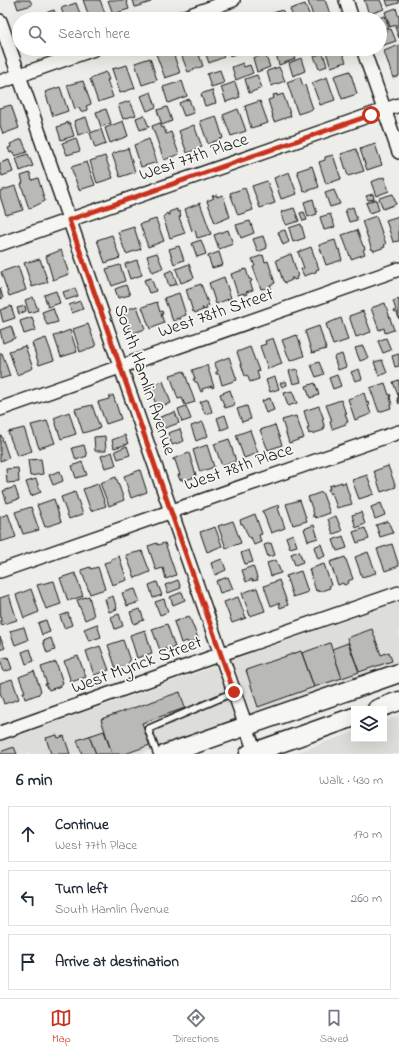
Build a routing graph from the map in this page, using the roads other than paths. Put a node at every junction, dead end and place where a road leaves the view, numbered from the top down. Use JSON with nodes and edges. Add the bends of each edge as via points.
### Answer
{"nodes":[{"id":1,"x":233,"y":0,"type":"edge"},
{"id":2,"x":346,"y":0,"type":"edge"},
{"id":3,"x":199,"y":12,"type":"edge"},
{"id":4,"x":350,"y":12,"type":"edge"},
{"id":5,"x":0,"y":21,"type":"edge"},
{"id":6,"x":12,"y":55,"type":"edge"},
{"id":7,"x":12,"y":56,"type":"edge"},
{"id":8,"x":74,"y":56,"type":"edge"},
{"id":9,"x":365,"y":56,"type":"edge"},
{"id":10,"x":19,"y":75,"type":"junction"},
{"id":11,"x":0,"y":82,"type":"edge"},
{"id":12,"x":399,"y":106,"type":"edge"},
{"id":13,"x":384,"y":111,"type":"junction"},
{"id":14,"x":399,"y":152,"type":"edge"},
{"id":15,"x":69,"y":220,"type":"junction"},
{"id":16,"x":0,"y":244,"type":"edge"},
{"id":17,"x":399,"y":269,"type":"edge"},
{"id":18,"x":121,"y":367,"type":"junction"},
{"id":19,"x":0,"y":409,"type":"edge"},
{"id":20,"x":399,"y":432,"type":"edge"},
{"id":21,"x":171,"y":510,"type":"junction"},
{"id":22,"x":0,"y":571,"type":"edge"},
{"id":23,"x":399,"y":593,"type":"edge"},
{"id":24,"x":221,"y":655,"type":"junction"},
{"id":25,"x":399,"y":673,"type":"edge"},
{"id":26,"x":234,"y":692,"type":"junction"},
{"id":27,"x":399,"y":701,"type":"edge"},
{"id":28,"x":385,"y":706,"type":"edge"},
{"id":29,"x":351,"y":718,"type":"edge"},
{"id":30,"x":246,"y":726,"type":"junction"},
{"id":31,"x":0,"y":733,"type":"edge"},
{"id":32,"x":252,"y":753,"type":"edge"},
{"id":33,"x":157,"y":754,"type":"edge"},
{"id":34,"x":166,"y":754,"type":"edge"}],
"edges":[{"from":1,"to":3,"type":"street"},
{"from":2,"to":4,"type":"street"},
{"from":5,"to":6,"type":"street","name":"South Hamlin Avenue"},
{"from":7,"to":10,"type":"street","name":"South Hamlin Avenue"},
{"from":8,"to":10,"type":"street"},
{"from":9,"to":13,"type":"street"},
{"from":10,"to":11,"type":"street"},
{"from":10,"to":15,"type":"street","name":"South Hamlin Avenue"},
{"from":12,"to":13,"type":"street","name":"West 77th Place"},
{"from":13,"to":14,"type":"street"},
{"from":13,"to":15,"type":"street","name":"West 77th Place"},
{"from":15,"to":16,"type":"street","name":"West 77th Place"},
{"from":15,"to":18,"type":"street","name":"South Hamlin Avenue"},
{"from":17,"to":18,"type":"street","name":"West 78th Street"},
{"from":18,"to":19,"type":"street","name":"West 78th Street"},
{"from":18,"to":21,"type":"street","name":"South Hamlin Avenue"},
{"from":20,"to":21,"type":"street","name":"West 78th Place"},
{"from":21,"to":22,"type":"street","name":"West 78th Place"},
{"from":21,"to":24,"type":"street","name":"South Hamlin Avenue"},
{"from":23,"to":24,"type":"street","name":"West Myrick Street"},
{"from":24,"to":26,"type":"street","name":"South Hamlin Avenue"},
{"from":24,"to":31,"type":"street","name":"West Myrick Street"},
{"from":25,"to":30,"type":"main road"},
{"from":26,"to":30,"type":"street","name":"South Hamlin Avenue"},
{"from":26,"to":33,"type":"lane","via":[[148,729]]},
{"from":27,"to":28,"type":"main road"},
{"from":29,"to":32,"type":"main road"},
{"from":30,"to":32,"type":"street","name":"South Hamlin Avenue"},
{"from":30,"to":34,"type":"main road"}]}
